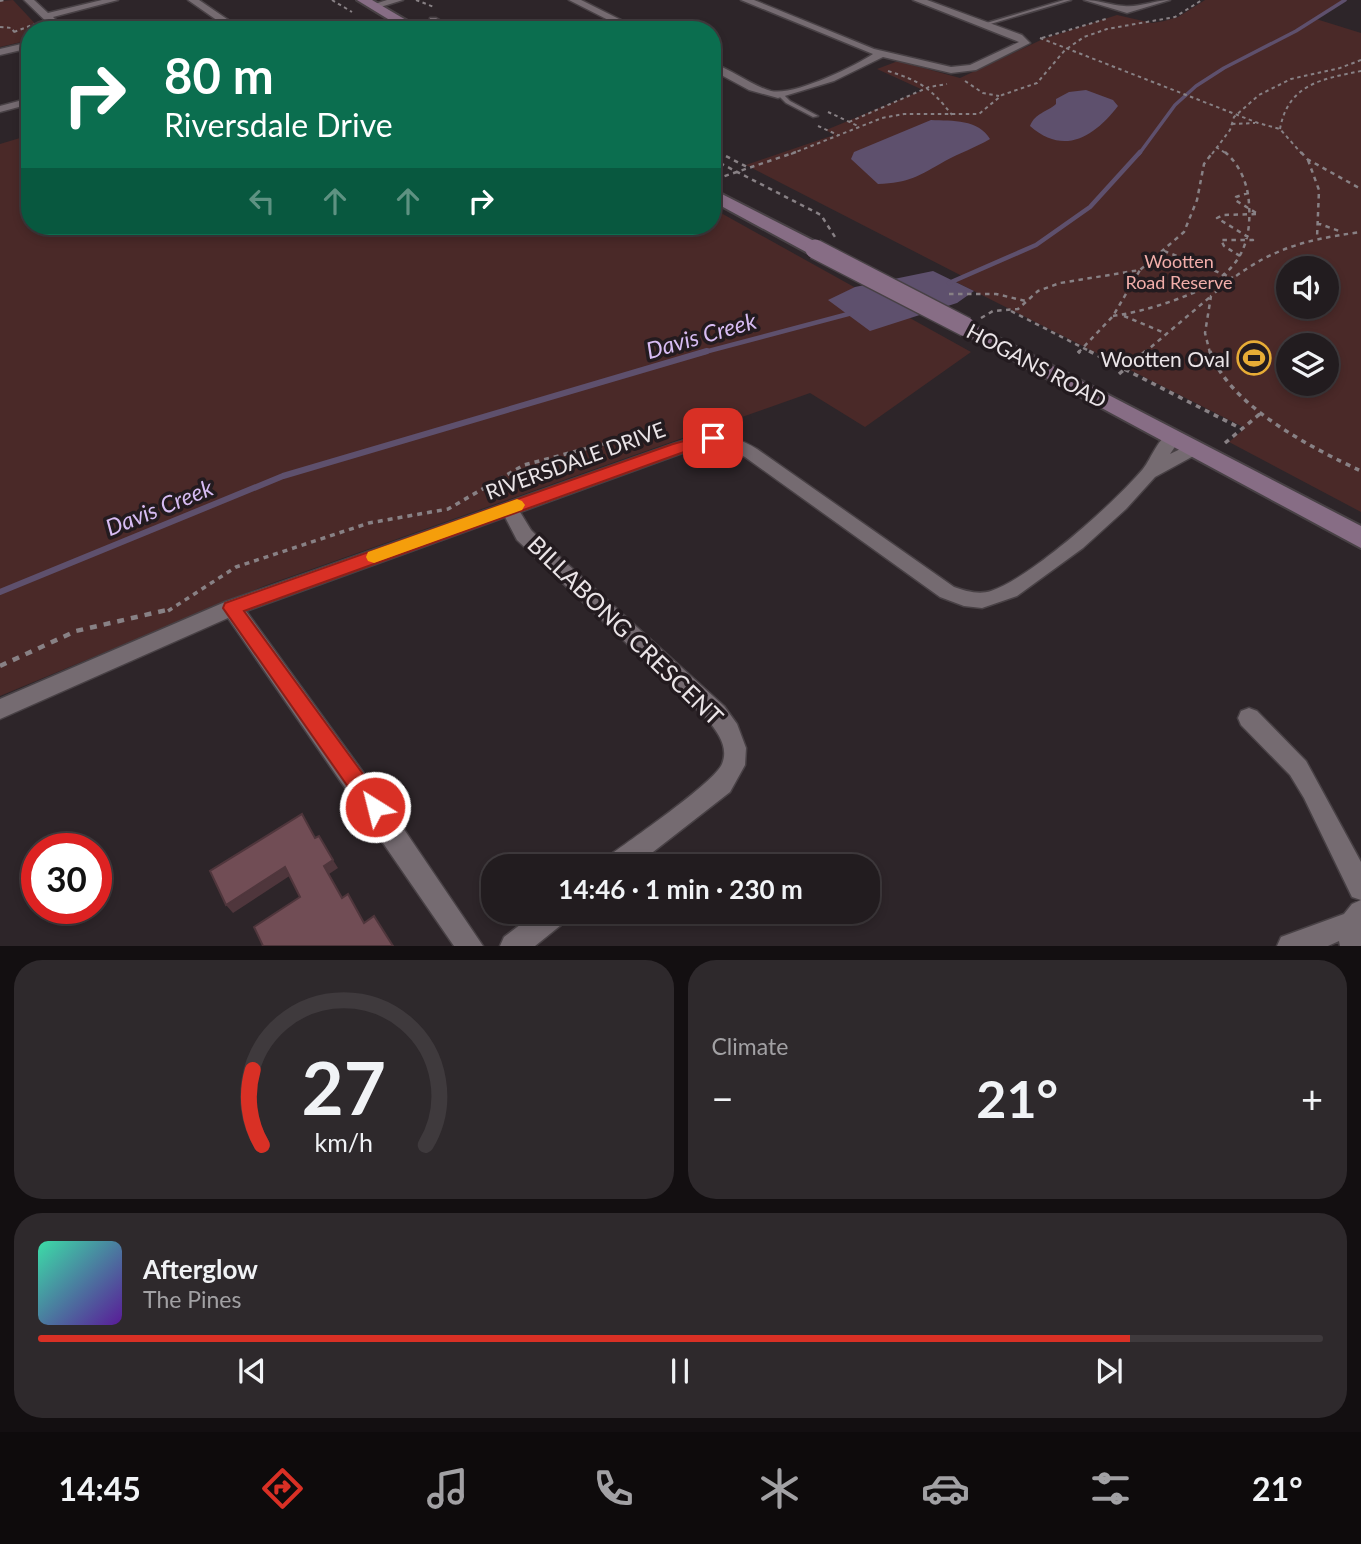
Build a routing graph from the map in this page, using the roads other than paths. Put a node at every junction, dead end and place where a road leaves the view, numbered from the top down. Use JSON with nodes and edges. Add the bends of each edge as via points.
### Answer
{"nodes":[{"id":1,"x":29,"y":0,"type":"edge"},
{"id":2,"x":113,"y":0,"type":"edge"},
{"id":3,"x":193,"y":0,"type":"edge"},
{"id":4,"x":398,"y":0,"type":"edge"},
{"id":5,"x":574,"y":0,"type":"edge"},
{"id":6,"x":746,"y":0,"type":"edge"},
{"id":7,"x":918,"y":0,"type":"edge"},
{"id":8,"x":1069,"y":0,"type":"edge"},
{"id":9,"x":1089,"y":0,"type":"edge"},
{"id":10,"x":1165,"y":0,"type":"edge"},
{"id":11,"x":369,"y":3,"type":"edge"},
{"id":12,"x":42,"y":20,"type":"joint"},
{"id":13,"x":224,"y":21,"type":"edge"},
{"id":14,"x":400,"y":21,"type":"edge"},
{"id":15,"x":617,"y":21,"type":"edge"},
{"id":16,"x":985,"y":24,"type":"junction"},
{"id":17,"x":21,"y":47,"type":"edge"},
{"id":18,"x":0,"y":52,"type":"edge"},
{"id":19,"x":880,"y":54,"type":"junction"},
{"id":20,"x":721,"y":70,"type":"edge"},
{"id":21,"x":781,"y":95,"type":"junction"},
{"id":22,"x":21,"y":103,"type":"edge"},
{"id":23,"x":0,"y":109,"type":"edge"},
{"id":24,"x":815,"y":116,"type":"dead end"},
{"id":25,"x":721,"y":199,"type":"edge"},
{"id":26,"x":1192,"y":448,"type":"junction"},
{"id":27,"x":509,"y":508,"type":"junction"},
{"id":28,"x":1361,"y":538,"type":"edge"},
{"id":29,"x":232,"y":608,"type":"junction"},
{"id":30,"x":0,"y":709,"type":"edge"},
{"id":31,"x":1249,"y":718,"type":"dead end"},
{"id":32,"x":632,"y":854,"type":"edge"},
{"id":33,"x":1361,"y":888,"type":"edge"},
{"id":34,"x":541,"y":924,"type":"edge"},
{"id":35,"x":1355,"y":928,"type":"edge"},
{"id":36,"x":470,"y":946,"type":"edge"},
{"id":37,"x":513,"y":946,"type":"edge"},
{"id":38,"x":1290,"y":946,"type":"edge"}],
"edges":[{"from":1,"to":12,"type":"street"},
{"from":2,"to":12,"type":"street"},
{"from":3,"to":13,"type":"street"},
{"from":4,"to":11,"type":"street"},
{"from":5,"to":15,"type":"street"},
{"from":6,"to":19,"type":"street"},
{"from":7,"to":16,"type":"street"},
{"from":8,"to":16,"type":"lane"},
{"from":9,"to":10,"type":"street","via":[[1132,10]]},
{"from":11,"to":14,"type":"street"},
{"from":16,"to":19,"type":"street","via":[[1025,43],[957,71]]},
{"from":17,"to":18,"type":"street"},
{"from":19,"to":21,"type":"street"},
{"from":20,"to":21,"type":"street"},
{"from":21,"to":24,"type":"lane"},
{"from":22,"to":23,"type":"street"},
{"from":25,"to":26,"type":"street","name":"HOGANS ROAD","bridge":true,"via":[[971,324]]},
{"from":26,"to":27,"type":"street","name":"RIVERSDALE DRIVE","via":[[1149,473],[1059,557],[1002,595],[982,600],[970,601],[947,592],[727,440],[702,440]]},
{"from":26,"to":28,"type":"street","name":"HOGANS ROAD"},
{"from":27,"to":29,"type":"street","name":"RIVERSDALE DRIVE"},
{"from":27,"to":32,"type":"street","name":"BILLABONG CRESCENT","via":[[524,535],[716,713],[736,746],[734,767],[722,784]]},
{"from":29,"to":30,"type":"street","name":"RIVERSDALE DRIVE"},
{"from":29,"to":36,"type":"street"},
{"from":31,"to":33,"type":"street","via":[[1298,768]]},
{"from":34,"to":37,"type":"street"},
{"from":35,"to":38,"type":"street"}]}
